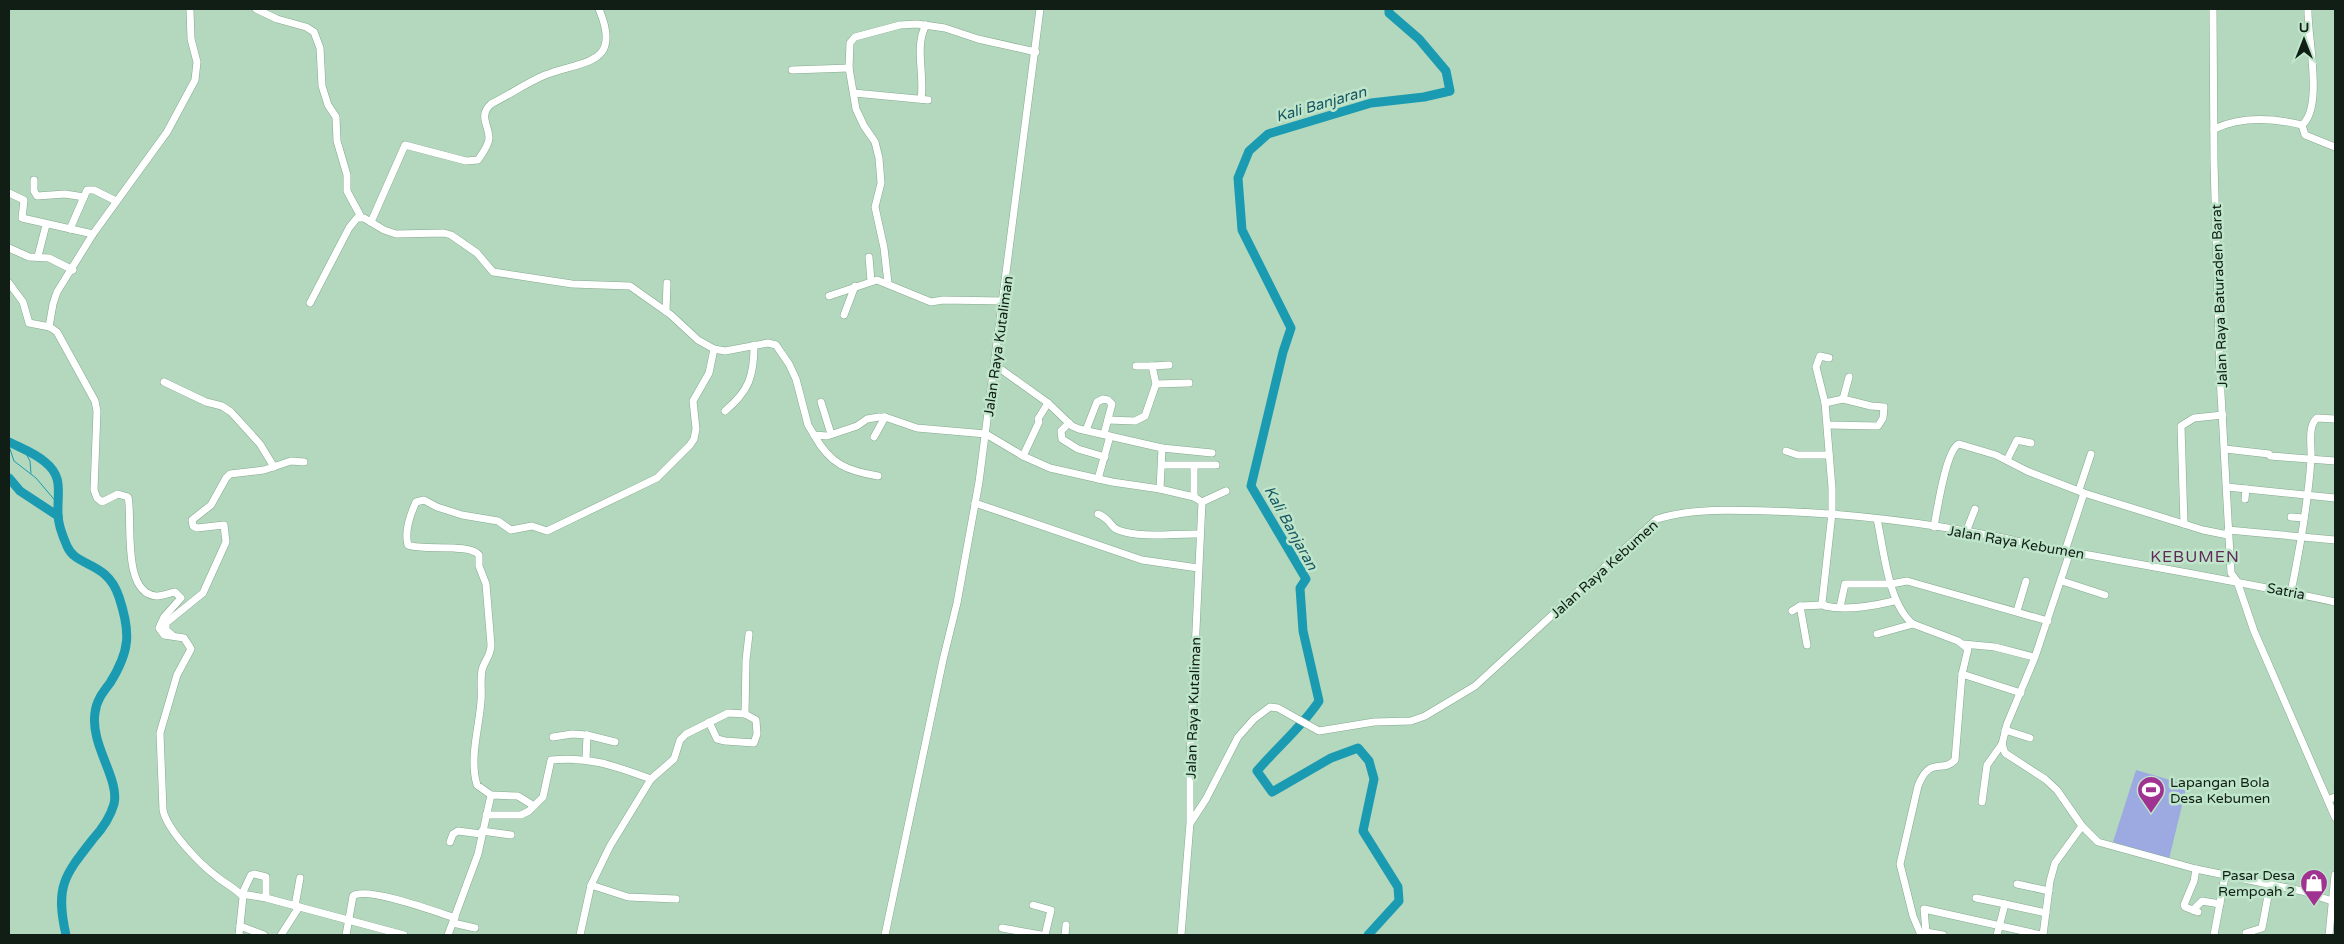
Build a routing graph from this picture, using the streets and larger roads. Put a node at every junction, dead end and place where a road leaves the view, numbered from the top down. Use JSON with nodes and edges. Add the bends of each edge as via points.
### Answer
{"nodes":[{"id":1,"x":190,"y":9,"type":"edge"},
{"id":2,"x":256,"y":9,"type":"edge"},
{"id":3,"x":598,"y":9,"type":"edge"},
{"id":4,"x":1040,"y":9,"type":"edge"},
{"id":5,"x":2213,"y":9,"type":"edge"},
{"id":6,"x":2308,"y":9,"type":"edge"},
{"id":7,"x":926,"y":25,"type":"junction"},
{"id":8,"x":1036,"y":52,"type":"junction"},
{"id":9,"x":849,"y":68,"type":"junction"},
{"id":10,"x":792,"y":70,"type":"dead end"},
{"id":11,"x":854,"y":93,"type":"junction"},
{"id":12,"x":2302,"y":125,"type":"junction"},
{"id":13,"x":2214,"y":129,"type":"junction"},
{"id":14,"x":2335,"y":147,"type":"edge"},
{"id":15,"x":34,"y":180,"type":"dead end"},
{"id":16,"x":9,"y":193,"type":"edge"},
{"id":17,"x":84,"y":197,"type":"junction"},
{"id":18,"x":116,"y":201,"type":"junction"},
{"id":19,"x":361,"y":217,"type":"junction"},
{"id":20,"x":371,"y":222,"type":"junction"},
{"id":21,"x":46,"y":225,"type":"junction"},
{"id":22,"x":70,"y":229,"type":"junction"},
{"id":23,"x":93,"y":234,"type":"junction"},
{"id":24,"x":9,"y":248,"type":"edge"},
{"id":25,"x":38,"y":256,"type":"junction"},
{"id":26,"x":869,"y":257,"type":"dead end"},
{"id":27,"x":72,"y":270,"type":"junction"},
{"id":28,"x":870,"y":281,"type":"junction"},
{"id":29,"x":9,"y":282,"type":"edge"},
{"id":30,"x":667,"y":283,"type":"dead end"},
{"id":31,"x":888,"y":283,"type":"junction"},
{"id":32,"x":855,"y":286,"type":"junction"},
{"id":33,"x":829,"y":296,"type":"dead end"},
{"id":34,"x":1004,"y":301,"type":"junction"},
{"id":35,"x":310,"y":303,"type":"dead end"},
{"id":36,"x":666,"y":311,"type":"junction"},
{"id":37,"x":844,"y":315,"type":"dead end"},
{"id":38,"x":49,"y":327,"type":"junction"},
{"id":39,"x":754,"y":345,"type":"junction"},
{"id":40,"x":714,"y":350,"type":"junction"},
{"id":41,"x":1829,"y":358,"type":"dead end"},
{"id":42,"x":995,"y":365,"type":"junction"},
{"id":43,"x":1170,"y":365,"type":"dead end"},
{"id":44,"x":1136,"y":366,"type":"dead end"},
{"id":45,"x":1152,"y":366,"type":"junction"},
{"id":46,"x":1849,"y":377,"type":"dead end"},
{"id":47,"x":164,"y":382,"type":"dead end"},
{"id":48,"x":1189,"y":383,"type":"dead end"},
{"id":49,"x":1156,"y":384,"type":"junction"},
{"id":50,"x":1843,"y":399,"type":"junction"},
{"id":51,"x":821,"y":402,"type":"dead end"},
{"id":52,"x":1048,"y":403,"type":"junction"},
{"id":53,"x":1825,"y":403,"type":"junction"},
{"id":54,"x":725,"y":411,"type":"dead end"},
{"id":55,"x":2223,"y":415,"type":"junction"},
{"id":56,"x":885,"y":417,"type":"junction"},
{"id":57,"x":2335,"y":419,"type":"edge"},
{"id":58,"x":1108,"y":420,"type":"junction"},
{"id":59,"x":1069,"y":422,"type":"junction"},
{"id":60,"x":1828,"y":426,"type":"junction"},
{"id":61,"x":1086,"y":430,"type":"junction"},
{"id":62,"x":831,"y":434,"type":"junction"},
{"id":63,"x":986,"y":434,"type":"junction"},
{"id":64,"x":814,"y":435,"type":"junction"},
{"id":65,"x":1107,"y":435,"type":"junction"},
{"id":66,"x":874,"y":437,"type":"dead end"},
{"id":67,"x":2031,"y":443,"type":"dead end"},
{"id":68,"x":1162,"y":448,"type":"junction"},
{"id":69,"x":2225,"y":450,"type":"junction"},
{"id":70,"x":1212,"y":452,"type":"dead end"},
{"id":71,"x":1786,"y":452,"type":"dead end"},
{"id":72,"x":2091,"y":454,"type":"dead end"},
{"id":73,"x":1829,"y":455,"type":"junction"},
{"id":74,"x":1022,"y":456,"type":"junction"},
{"id":75,"x":1105,"y":458,"type":"junction"},
{"id":76,"x":2311,"y":458,"type":"junction"},
{"id":77,"x":2006,"y":460,"type":"junction"},
{"id":78,"x":2335,"y":461,"type":"edge"},
{"id":79,"x":304,"y":462,"type":"dead end"},
{"id":80,"x":1162,"y":464,"type":"junction"},
{"id":81,"x":1216,"y":465,"type":"dead end"},
{"id":82,"x":1194,"y":466,"type":"junction"},
{"id":83,"x":274,"y":467,"type":"junction"},
{"id":84,"x":878,"y":476,"type":"dead end"},
{"id":85,"x":1098,"y":479,"type":"junction"},
{"id":86,"x":2227,"y":487,"type":"junction"},
{"id":87,"x":1160,"y":489,"type":"junction"},
{"id":88,"x":2246,"y":489,"type":"junction"},
{"id":89,"x":1226,"y":491,"type":"dead end"},
{"id":90,"x":2081,"y":491,"type":"junction"},
{"id":91,"x":2307,"y":496,"type":"junction"},
{"id":92,"x":1194,"y":497,"type":"junction"},
{"id":93,"x":2335,"y":498,"type":"edge"},
{"id":94,"x":2245,"y":499,"type":"dead end"},
{"id":95,"x":1202,"y":502,"type":"junction"},
{"id":96,"x":975,"y":503,"type":"junction"},
{"id":97,"x":1975,"y":510,"type":"dead end"},
{"id":98,"x":1832,"y":513,"type":"junction"},
{"id":99,"x":1098,"y":514,"type":"dead end"},
{"id":100,"x":2291,"y":517,"type":"dead end"},
{"id":101,"x":2304,"y":518,"type":"junction"},
{"id":102,"x":1877,"y":519,"type":"junction"},
{"id":103,"x":2184,"y":524,"type":"junction"},
{"id":104,"x":1934,"y":527,"type":"junction"},
{"id":105,"x":1966,"y":532,"type":"junction"},
{"id":106,"x":2228,"y":532,"type":"junction"},
{"id":107,"x":1200,"y":534,"type":"junction"},
{"id":108,"x":2302,"y":537,"type":"junction"},
{"id":109,"x":2335,"y":540,"type":"edge"},
{"id":110,"x":2068,"y":551,"type":"junction"},
{"id":111,"x":1198,"y":568,"type":"junction"},
{"id":112,"x":2026,"y":581,"type":"dead end"},
{"id":113,"x":2062,"y":581,"type":"junction"},
{"id":114,"x":2237,"y":581,"type":"junction"},
{"id":115,"x":1891,"y":584,"type":"junction"},
{"id":116,"x":2291,"y":592,"type":"junction"},
{"id":117,"x":2105,"y":596,"type":"dead end"},
{"id":118,"x":1894,"y":601,"type":"junction"},
{"id":119,"x":2335,"y":602,"type":"edge"},
{"id":120,"x":1824,"y":605,"type":"junction"},
{"id":121,"x":1800,"y":606,"type":"junction"},
{"id":122,"x":1840,"y":607,"type":"junction"},
{"id":123,"x":1792,"y":611,"type":"dead end"},
{"id":124,"x":2017,"y":611,"type":"junction"},
{"id":125,"x":2048,"y":621,"type":"junction"},
{"id":126,"x":1913,"y":624,"type":"junction"},
{"id":127,"x":749,"y":634,"type":"dead end"},
{"id":128,"x":1877,"y":634,"type":"dead end"},
{"id":129,"x":175,"y":636,"type":"junction"},
{"id":130,"x":1962,"y":644,"type":"junction"},
{"id":131,"x":1807,"y":645,"type":"dead end"},
{"id":132,"x":2034,"y":657,"type":"junction"},
{"id":133,"x":1962,"y":674,"type":"junction"},
{"id":134,"x":2021,"y":693,"type":"junction"},
{"id":135,"x":745,"y":714,"type":"junction"},
{"id":136,"x":709,"y":722,"type":"junction"},
{"id":137,"x":2005,"y":730,"type":"junction"},
{"id":138,"x":553,"y":736,"type":"dead end"},
{"id":139,"x":587,"y":736,"type":"junction"},
{"id":140,"x":2030,"y":738,"type":"dead end"},
{"id":141,"x":615,"y":742,"type":"dead end"},
{"id":142,"x":2002,"y":744,"type":"junction"},
{"id":143,"x":586,"y":759,"type":"junction"},
{"id":144,"x":650,"y":779,"type":"junction"},
{"id":145,"x":491,"y":795,"type":"junction"},
{"id":146,"x":2332,"y":798,"type":"edge"},
{"id":147,"x":1982,"y":802,"type":"dead end"},
{"id":148,"x":534,"y":806,"type":"junction"},
{"id":149,"x":486,"y":815,"type":"junction"},
{"id":150,"x":2335,"y":817,"type":"edge"},
{"id":151,"x":1190,"y":823,"type":"junction"},
{"id":152,"x":2082,"y":826,"type":"junction"},
{"id":153,"x":482,"y":832,"type":"junction"},
{"id":154,"x":511,"y":835,"type":"dead end"},
{"id":155,"x":450,"y":842,"type":"dead end"},
{"id":156,"x":2196,"y":869,"type":"junction"},
{"id":157,"x":2335,"y":875,"type":"edge"},
{"id":158,"x":2225,"y":876,"type":"junction"},
{"id":159,"x":300,"y":878,"type":"dead end"},
{"id":160,"x":2017,"y":884,"type":"dead end"},
{"id":161,"x":2270,"y":884,"type":"junction"},
{"id":162,"x":590,"y":885,"type":"junction"},
{"id":163,"x":2049,"y":891,"type":"junction"},
{"id":164,"x":242,"y":894,"type":"junction"},
{"id":165,"x":266,"y":898,"type":"junction"},
{"id":166,"x":1976,"y":898,"type":"dead end"},
{"id":167,"x":676,"y":899,"type":"dead end"},
{"id":168,"x":2334,"y":901,"type":"edge"},
{"id":169,"x":2005,"y":904,"type":"junction"},
{"id":170,"x":2220,"y":904,"type":"junction"},
{"id":171,"x":1033,"y":905,"type":"dead end"},
{"id":172,"x":297,"y":906,"type":"junction"},
{"id":173,"x":2046,"y":914,"type":"junction"},
{"id":174,"x":347,"y":920,"type":"junction"},
{"id":175,"x":454,"y":920,"type":"junction"},
{"id":176,"x":1066,"y":925,"type":"dead end"},
{"id":177,"x":1999,"y":925,"type":"junction"},
{"id":178,"x":240,"y":926,"type":"junction"},
{"id":179,"x":474,"y":928,"type":"dead end"},
{"id":180,"x":1002,"y":928,"type":"dead end"},
{"id":181,"x":2246,"y":933,"type":"dead end"},
{"id":182,"x":239,"y":935,"type":"edge"},
{"id":183,"x":264,"y":935,"type":"edge"},
{"id":184,"x":281,"y":935,"type":"edge"},
{"id":185,"x":346,"y":935,"type":"edge"},
{"id":186,"x":404,"y":935,"type":"edge"},
{"id":187,"x":448,"y":935,"type":"edge"},
{"id":188,"x":580,"y":935,"type":"edge"},
{"id":189,"x":885,"y":935,"type":"edge"},
{"id":190,"x":1041,"y":935,"type":"edge"},
{"id":191,"x":1045,"y":935,"type":"edge"},
{"id":192,"x":1065,"y":935,"type":"edge"},
{"id":193,"x":1181,"y":935,"type":"edge"},
{"id":194,"x":1921,"y":935,"type":"edge"},
{"id":195,"x":1943,"y":935,"type":"edge"},
{"id":196,"x":1996,"y":935,"type":"edge"},
{"id":197,"x":2042,"y":935,"type":"edge"},
{"id":198,"x":2214,"y":935,"type":"edge"},
{"id":199,"x":2329,"y":935,"type":"edge"}],
"edges":[{"from":1,"to":18,"type":"street","via":[[191,39],[197,62],[196,80],[167,132]]},
{"from":2,"to":19,"type":"street","via":[[314,32],[320,48],[322,86],[336,117],[336,141],[347,175],[347,191]]},
{"from":3,"to":20,"type":"street","via":[[607,29],[607,39],[597,57],[588,63],[547,75],[491,104],[484,119],[488,142],[478,160],[466,161],[405,145]]},
{"from":4,"to":8,"type":"street","name":"Jalan Raya Kutaliman"},
{"from":5,"to":13,"type":"street","name":"Jalan Raya Baturaden Barat"},
{"from":6,"to":12,"type":"street","via":[[2314,95],[2307,122]]},
{"from":7,"to":8,"type":"street"},
{"from":7,"to":9,"type":"street","via":[[900,25],[855,37],[850,43]]},
{"from":7,"to":11,"type":"street","via":[[922,32],[921,53],[924,99]]},
{"from":8,"to":34,"type":"street","name":"Jalan Raya Kutaliman"},
{"from":9,"to":10,"type":"street"},
{"from":9,"to":11,"type":"street"},
{"from":11,"to":31,"type":"street","via":[[856,109],[875,142],[879,158],[881,183],[875,207]]},
{"from":12,"to":13,"type":"street","via":[[2286,121],[2245,120]]},
{"from":12,"to":14,"type":"street","via":[[2305,135]]},
{"from":13,"to":55,"type":"street","name":"Jalan Raya Baturaden Barat"},
{"from":15,"to":17,"type":"street","via":[[37,196],[65,194]]},
{"from":16,"to":21,"type":"street","via":[[24,200],[22,218]]},
{"from":17,"to":18,"type":"street","via":[[85,191],[92,189]]},
{"from":17,"to":22,"type":"street"},
{"from":18,"to":23,"type":"street"},
{"from":19,"to":20,"type":"street"},
{"from":19,"to":35,"type":"street","via":[[350,228]]},
{"from":20,"to":36,"type":"street","via":[[396,234],[444,232],[477,253],[493,272],[572,284],[630,286]]},
{"from":21,"to":22,"type":"street"},
{"from":21,"to":25,"type":"street"},
{"from":22,"to":23,"type":"street"},
{"from":23,"to":27,"type":"street"},
{"from":24,"to":25,"type":"street","via":[[29,257]]},
{"from":25,"to":27,"type":"street","via":[[52,259]]},
{"from":26,"to":28,"type":"street"},
{"from":27,"to":38,"type":"street","via":[[54,298]]},
{"from":28,"to":31,"type":"street"},
{"from":28,"to":32,"type":"street"},
{"from":29,"to":38,"type":"street","via":[[23,302],[29,323]]},
{"from":30,"to":36,"type":"street"},
{"from":31,"to":34,"type":"street","via":[[930,302]]},
{"from":32,"to":33,"type":"street"},
{"from":32,"to":37,"type":"street"},
{"from":34,"to":42,"type":"street","name":"Jalan Raya Kutaliman"},
{"from":36,"to":40,"type":"street"},
{"from":38,"to":129,"type":"street","via":[[57,332],[95,401],[95,493],[102,502],[118,494],[128,497],[132,567],[141,586],[153,595],[175,592],[180,596],[180,601],[164,617],[159,628],[164,634]]},
{"from":39,"to":40,"type":"street"},
{"from":39,"to":54,"type":"street","via":[[749,384],[738,401]]},
{"from":39,"to":64,"type":"street","via":[[776,345],[786,359]]},
{"from":40,"to":145,"type":"street","via":[[709,373],[693,401],[694,439],[656,478],[547,531],[532,526],[511,530],[498,521],[462,515],[424,500],[416,502],[407,529],[408,545],[472,550],[479,555],[479,566],[486,584],[491,654],[482,667],[482,699],[474,768],[477,785]]},
{"from":41,"to":53,"type":"street","via":[[1820,356],[1817,362]]},
{"from":42,"to":52,"type":"street"},
{"from":42,"to":63,"type":"street","name":"Jalan Raya Kutaliman"},
{"from":43,"to":45,"type":"street"},
{"from":44,"to":45,"type":"street"},
{"from":45,"to":49,"type":"street"},
{"from":46,"to":50,"type":"street"},
{"from":47,"to":83,"type":"street","via":[[231,412],[260,444]]},
{"from":48,"to":49,"type":"street"},
{"from":49,"to":58,"type":"street","via":[[1142,419],[1128,422]]},
{"from":50,"to":53,"type":"street"},
{"from":50,"to":60,"type":"street","via":[[1884,407],[1882,421],[1878,426]]},
{"from":51,"to":62,"type":"street"},
{"from":52,"to":59,"type":"street"},
{"from":52,"to":74,"type":"street"},
{"from":53,"to":60,"type":"street"},
{"from":55,"to":69,"type":"street","name":"Jalan Raya Baturaden Barat"},
{"from":55,"to":103,"type":"street","via":[[2194,418],[2181,426]]},
{"from":56,"to":62,"type":"street","via":[[867,418],[857,426]]},
{"from":56,"to":63,"type":"street","via":[[917,428]]},
{"from":56,"to":66,"type":"street"},
{"from":57,"to":76,"type":"street","via":[[2314,421]]},
{"from":58,"to":61,"type":"street","via":[[1111,402],[1100,399]]},
{"from":58,"to":65,"type":"street"},
{"from":59,"to":61,"type":"street"},
{"from":59,"to":75,"type":"street","via":[[1061,433],[1062,439],[1078,449]]},
{"from":60,"to":73,"type":"street"},
{"from":61,"to":65,"type":"street"},
{"from":62,"to":64,"type":"street"},
{"from":63,"to":74,"type":"street","name":"Jalan Raya Kutaliman"},
{"from":63,"to":96,"type":"street"},
{"from":64,"to":84,"type":"street","via":[[825,454],[852,472]]},
{"from":65,"to":68,"type":"street"},
{"from":65,"to":75,"type":"street"},
{"from":67,"to":77,"type":"street","via":[[2017,440]]},
{"from":68,"to":70,"type":"street"},
{"from":68,"to":80,"type":"street"},
{"from":69,"to":76,"type":"street"},
{"from":69,"to":86,"type":"street","name":"Jalan Raya Baturaden Barat"},
{"from":71,"to":73,"type":"street"},
{"from":72,"to":90,"type":"street"},
{"from":73,"to":98,"type":"street"},
{"from":74,"to":85,"type":"street","name":"Jalan Raya Kutaliman","via":[[1050,468]]},
{"from":75,"to":85,"type":"street"},
{"from":76,"to":78,"type":"street"},
{"from":76,"to":91,"type":"street"},
{"from":77,"to":90,"type":"street"},
{"from":77,"to":104,"type":"street","via":[[1959,444],[1955,446],[1942,485]]},
{"from":79,"to":83,"type":"street","via":[[291,461]]},
{"from":80,"to":82,"type":"street"},
{"from":80,"to":87,"type":"street"},
{"from":81,"to":82,"type":"street"},
{"from":82,"to":92,"type":"street"},
{"from":83,"to":129,"type":"street","via":[[228,475],[212,505],[192,520],[197,528],[224,525],[226,542],[203,593],[166,623],[166,630]]},
{"from":85,"to":87,"type":"street","name":"Jalan Raya Kutaliman"},
{"from":86,"to":88,"type":"street"},
{"from":86,"to":106,"type":"street","name":"Jalan Raya Baturaden Barat"},
{"from":87,"to":92,"type":"street","name":"Jalan Raya Kutaliman"},
{"from":88,"to":91,"type":"street"},
{"from":88,"to":94,"type":"street"},
{"from":89,"to":95,"type":"street"},
{"from":90,"to":103,"type":"street"},
{"from":90,"to":110,"type":"street"},
{"from":91,"to":93,"type":"street"},
{"from":91,"to":101,"type":"street"},
{"from":92,"to":95,"type":"street","name":"Jalan Raya Kutaliman"},
{"from":95,"to":107,"type":"street","name":"Jalan Raya Kutaliman"},
{"from":96,"to":111,"type":"street","via":[[1135,558]]},
{"from":96,"to":189,"type":"street","via":[[957,603]]},
{"from":97,"to":105,"type":"street"},
{"from":98,"to":102,"type":"street","name":"Jalan Raya Kebumen"},
{"from":98,"to":120,"type":"street"},
{"from":98,"to":151,"type":"street","name":"Jalan Raya Kebumen","via":[[1683,512],[1657,519],[1475,686],[1435,711],[1411,721],[1374,722],[1319,731],[1286,712],[1270,707],[1238,736]]},
{"from":99,"to":107,"type":"street","via":[[1108,518],[1118,530],[1133,533]]},
{"from":100,"to":101,"type":"street"},
{"from":101,"to":108,"type":"street"},
{"from":102,"to":104,"type":"street","name":"Jalan Raya Kebumen"},
{"from":102,"to":115,"type":"street"},
{"from":103,"to":106,"type":"street"},
{"from":104,"to":105,"type":"street","name":"Jalan Raya Kebumen"},
{"from":105,"to":110,"type":"street","name":"Jalan Raya Kebumen"},
{"from":106,"to":108,"type":"street"},
{"from":106,"to":114,"type":"street","name":"Jalan Raya Baturaden Barat","via":[[2231,573]]},
{"from":107,"to":111,"type":"street","name":"Jalan Raya Kutaliman"},
{"from":108,"to":109,"type":"street"},
{"from":108,"to":116,"type":"street"},
{"from":110,"to":113,"type":"street"},
{"from":110,"to":114,"type":"street","name":"Jalan Raya Kebumen"},
{"from":111,"to":151,"type":"street","name":"Jalan Raya Kutaliman"},
{"from":112,"to":124,"type":"street"},
{"from":113,"to":117,"type":"street"},
{"from":113,"to":125,"type":"street"},
{"from":114,"to":116,"type":"street","name":"Satria"},
{"from":114,"to":146,"type":"street","name":"Jalan Raya Baturaden Barat","via":[[2254,631]]},
{"from":115,"to":118,"type":"street"},
{"from":115,"to":122,"type":"street","via":[[1845,584]]},
{"from":115,"to":124,"type":"street","via":[[1907,581]]},
{"from":116,"to":119,"type":"street","name":"Satria"},
{"from":118,"to":122,"type":"street"},
{"from":118,"to":126,"type":"street"},
{"from":120,"to":121,"type":"street"},
{"from":120,"to":122,"type":"street"},
{"from":121,"to":123,"type":"street"},
{"from":121,"to":131,"type":"street"},
{"from":124,"to":125,"type":"street"},
{"from":125,"to":132,"type":"street"},
{"from":126,"to":128,"type":"street"},
{"from":126,"to":130,"type":"street"},
{"from":127,"to":135,"type":"street"},
{"from":129,"to":164,"type":"street","via":[[184,638],[191,649],[177,675],[160,733],[164,816],[204,866]]},
{"from":130,"to":132,"type":"street","via":[[1995,647]]},
{"from":130,"to":133,"type":"street","via":[[1968,649]]},
{"from":132,"to":134,"type":"street"},
{"from":133,"to":134,"type":"street"},
{"from":133,"to":194,"type":"street","via":[[1955,760],[1930,767],[1922,774],[1900,864]]},
{"from":134,"to":137,"type":"street"},
{"from":135,"to":136,"type":"street","via":[[728,713]]},
{"from":135,"to":136,"type":"street","via":[[756,720],[754,743],[717,739]]},
{"from":136,"to":144,"type":"street","via":[[683,737],[674,759]]},
{"from":137,"to":140,"type":"street"},
{"from":137,"to":142,"type":"street"},
{"from":138,"to":139,"type":"street"},
{"from":139,"to":141,"type":"street"},
{"from":139,"to":143,"type":"street"},
{"from":142,"to":147,"type":"street","via":[[1987,765]]},
{"from":142,"to":152,"type":"street","via":[[2005,753],[2057,790]]},
{"from":143,"to":144,"type":"street"},
{"from":143,"to":148,"type":"street","via":[[550,761],[542,796]]},
{"from":144,"to":162,"type":"street"},
{"from":145,"to":148,"type":"street","via":[[518,796]]},
{"from":145,"to":149,"type":"street"},
{"from":146,"to":150,"type":"street","name":"Jalan Raya Baturaden Barat"},
{"from":148,"to":149,"type":"street","via":[[521,815]]},
{"from":149,"to":153,"type":"street"},
{"from":151,"to":193,"type":"street","name":"Jalan Raya Kutaliman"},
{"from":152,"to":156,"type":"street","via":[[2107,846]]},
{"from":152,"to":163,"type":"street","via":[[2056,863]]},
{"from":153,"to":154,"type":"street"},
{"from":153,"to":155,"type":"street","via":[[458,831]]},
{"from":153,"to":175,"type":"street","via":[[478,854]]},
{"from":156,"to":158,"type":"street"},
{"from":156,"to":170,"type":"street","via":[[2184,905],[2195,911],[2202,900]]},
{"from":157,"to":168,"type":"street"},
{"from":158,"to":161,"type":"street"},
{"from":158,"to":170,"type":"street"},
{"from":159,"to":172,"type":"street"},
{"from":160,"to":163,"type":"street"},
{"from":161,"to":168,"type":"street"},
{"from":161,"to":181,"type":"street","via":[[2262,928]]},
{"from":162,"to":167,"type":"street","via":[[628,897]]},
{"from":162,"to":188,"type":"street"},
{"from":163,"to":173,"type":"street"},
{"from":164,"to":165,"type":"street"},
{"from":164,"to":165,"type":"street","via":[[248,877],[254,874],[266,877]]},
{"from":164,"to":178,"type":"street"},
{"from":165,"to":172,"type":"street"},
{"from":166,"to":169,"type":"street"},
{"from":168,"to":199,"type":"street"},
{"from":169,"to":173,"type":"street"},
{"from":169,"to":177,"type":"street"},
{"from":170,"to":198,"type":"street"},
{"from":171,"to":191,"type":"street","via":[[1050,910]]},
{"from":172,"to":174,"type":"street"},
{"from":172,"to":184,"type":"street"},
{"from":173,"to":197,"type":"street"},
{"from":174,"to":175,"type":"street","via":[[353,896],[361,892]]},
{"from":174,"to":185,"type":"street"},
{"from":174,"to":186,"type":"street"},
{"from":175,"to":179,"type":"street"},
{"from":175,"to":187,"type":"street"},
{"from":176,"to":192,"type":"street"},
{"from":177,"to":195,"type":"street","via":[[1924,909],[1926,932]]},
{"from":177,"to":196,"type":"street"},
{"from":177,"to":197,"type":"street"},
{"from":178,"to":182,"type":"street"},
{"from":178,"to":183,"type":"street"},
{"from":180,"to":190,"type":"street"}]}
